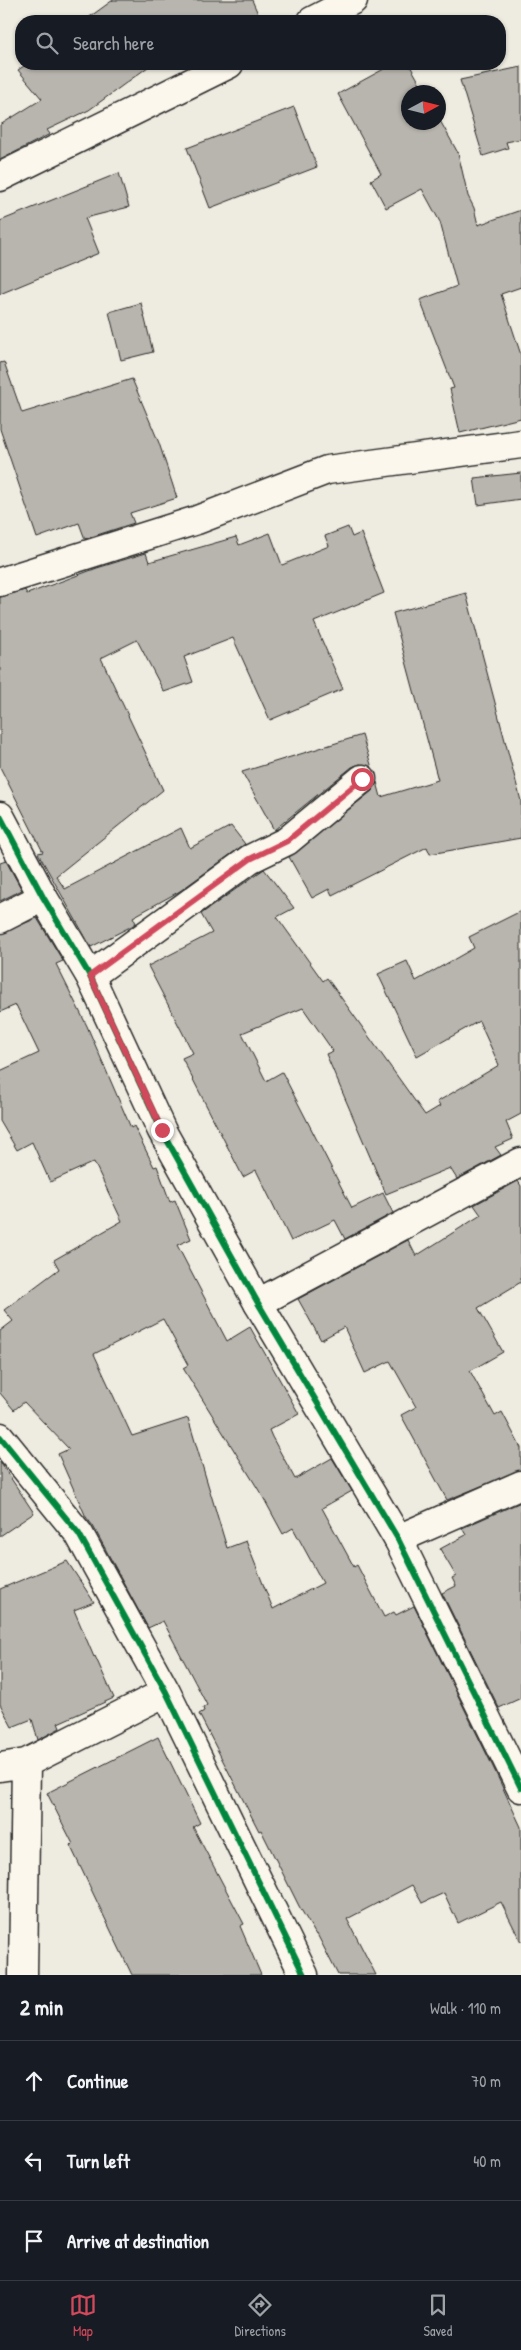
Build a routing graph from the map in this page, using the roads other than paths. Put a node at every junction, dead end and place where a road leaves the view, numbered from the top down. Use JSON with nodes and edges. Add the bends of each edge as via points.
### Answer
{"nodes":[{"id":1,"x":353,"y":0,"type":"edge"},
{"id":2,"x":324,"y":15,"type":"edge"},
{"id":3,"x":217,"y":70,"type":"edge"},
{"id":4,"x":0,"y":177,"type":"edge"},
{"id":5,"x":521,"y":444,"type":"edge"},
{"id":6,"x":0,"y":582,"type":"edge"},
{"id":7,"x":362,"y":779,"type":"dead end"},
{"id":8,"x":0,"y":816,"type":"edge"},
{"id":9,"x":43,"y":897,"type":"junction"},
{"id":10,"x":0,"y":919,"type":"edge"},
{"id":11,"x":90,"y":976,"type":"junction"},
{"id":12,"x":521,"y":1162,"type":"edge"},
{"id":13,"x":258,"y":1303,"type":"junction"},
{"id":14,"x":0,"y":1437,"type":"edge"},
{"id":15,"x":521,"y":1485,"type":"edge"},
{"id":16,"x":398,"y":1540,"type":"junction"},
{"id":17,"x":166,"y":1692,"type":"junction"},
{"id":18,"x":13,"y":1765,"type":"edge"},
{"id":19,"x":521,"y":1788,"type":"edge"},
{"id":20,"x":23,"y":1975,"type":"edge"},
{"id":21,"x":304,"y":1975,"type":"edge"}],
"edges":[{"from":1,"to":2,"type":"street"},
{"from":3,"to":4,"type":"street"},
{"from":5,"to":6,"type":"street","via":[[327,470],[197,520]]},
{"from":7,"to":11,"type":"street","via":[[287,841],[250,859]]},
{"from":8,"to":9,"type":"street"},
{"from":9,"to":10,"type":"street"},
{"from":9,"to":11,"type":"street"},
{"from":11,"to":13,"type":"street","via":[[162,1130]]},
{"from":12,"to":13,"type":"street"},
{"from":13,"to":16,"type":"street"},
{"from":14,"to":17,"type":"street","via":[[79,1534]]},
{"from":15,"to":16,"type":"street"},
{"from":16,"to":19,"type":"street"},
{"from":17,"to":18,"type":"street"},
{"from":17,"to":21,"type":"street"},
{"from":18,"to":20,"type":"street"}]}
